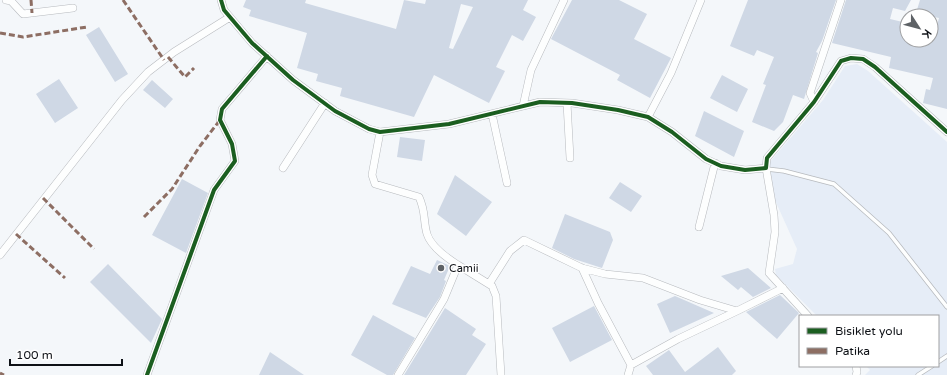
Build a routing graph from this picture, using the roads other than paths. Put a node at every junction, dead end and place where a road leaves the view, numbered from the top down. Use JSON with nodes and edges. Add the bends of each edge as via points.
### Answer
{"nodes":[{"id":1,"x":6,"y":0,"type":"edge"},
{"id":2,"x":221,"y":0,"type":"edge"},
{"id":3,"x":564,"y":0,"type":"edge"},
{"id":4,"x":701,"y":0,"type":"edge"},
{"id":5,"x":841,"y":0,"type":"edge"},
{"id":6,"x":73,"y":8,"type":"dead end"},
{"id":7,"x":230,"y":18,"type":"junction"},
{"id":8,"x":267,"y":56,"type":"junction"},
{"id":9,"x":567,"y":102,"type":"junction"},
{"id":10,"x":814,"y":102,"type":"junction"},
{"id":11,"x":325,"y":104,"type":"junction"},
{"id":12,"x":523,"y":106,"type":"junction"},
{"id":13,"x":492,"y":114,"type":"junction"},
{"id":14,"x":648,"y":117,"type":"junction"},
{"id":15,"x":380,"y":132,"type":"junction"},
{"id":16,"x":947,"y":132,"type":"edge"},
{"id":17,"x":570,"y":158,"type":"dead end"},
{"id":18,"x":715,"y":163,"type":"junction"},
{"id":19,"x":283,"y":168,"type":"dead end"},
{"id":20,"x":766,"y":168,"type":"junction"},
{"id":21,"x":507,"y":183,"type":"dead end"},
{"id":22,"x":699,"y":227,"type":"dead end"},
{"id":23,"x":0,"y":255,"type":"edge"},
{"id":24,"x":458,"y":266,"type":"junction"},
{"id":25,"x":582,"y":268,"type":"junction"},
{"id":26,"x":489,"y":284,"type":"junction"},
{"id":27,"x":783,"y":288,"type":"junction"},
{"id":28,"x":947,"y":307,"type":"edge"},
{"id":29,"x":737,"y":311,"type":"junction"},
{"id":30,"x":807,"y":315,"type":"edge"},
{"id":31,"x":631,"y":365,"type":"junction"},
{"id":32,"x":930,"y":367,"type":"edge"},
{"id":33,"x":147,"y":375,"type":"edge"},
{"id":34,"x":398,"y":375,"type":"edge"},
{"id":35,"x":502,"y":375,"type":"edge"},
{"id":36,"x":628,"y":375,"type":"edge"},
{"id":37,"x":918,"y":375,"type":"edge"}],
"edges":[{"from":1,"to":6,"type":"street","via":[[11,1],[23,14]]},
{"from":2,"to":7,"type":"street"},
{"from":3,"to":12,"type":"street","via":[[531,70]]},
{"from":4,"to":14,"type":"street","via":[[671,73]]},
{"from":5,"to":10,"type":"street","via":[[810,93]]},
{"from":7,"to":8,"type":"street"},
{"from":7,"to":23,"type":"street","via":[[174,52],[148,72],[122,100]]},
{"from":8,"to":11,"type":"street"},
{"from":8,"to":33,"type":"street","via":[[222,109],[220,120],[232,144],[235,161],[214,190]]},
{"from":9,"to":12,"type":"street","via":[[540,102]]},
{"from":9,"to":14,"type":"street"},
{"from":9,"to":17,"type":"street"},
{"from":10,"to":16,"type":"street","via":[[841,61],[851,58],[863,59]]},
{"from":10,"to":20,"type":"street","via":[[767,158]]},
{"from":11,"to":15,"type":"street","via":[[369,129]]},
{"from":11,"to":19,"type":"street"},
{"from":12,"to":13,"type":"street"},
{"from":13,"to":15,"type":"street","via":[[449,124]]},
{"from":13,"to":21,"type":"street"},
{"from":14,"to":18,"type":"street"},
{"from":15,"to":24,"type":"street","via":[[372,174],[375,184],[419,197],[425,208],[428,235],[437,249]]},
{"from":18,"to":20,"type":"street","via":[[745,170]]},
{"from":18,"to":22,"type":"street"},
{"from":20,"to":27,"type":"street","via":[[775,221],[769,273]]},
{"from":20,"to":28,"type":"lane","via":[[834,184],[889,233]]},
{"from":24,"to":26,"type":"street"},
{"from":24,"to":34,"type":"street","via":[[444,299]]},
{"from":25,"to":26,"type":"street","via":[[524,240],[510,251]]},
{"from":25,"to":29,"type":"street","via":[[604,274],[643,278]]},
{"from":25,"to":31,"type":"street"},
{"from":26,"to":35,"type":"street","via":[[496,296]]},
{"from":27,"to":29,"type":"street"},
{"from":27,"to":30,"type":"street"},
{"from":29,"to":31,"type":"street","via":[[678,338]]},
{"from":31,"to":36,"type":"street"},
{"from":32,"to":37,"type":"lane"}]}
